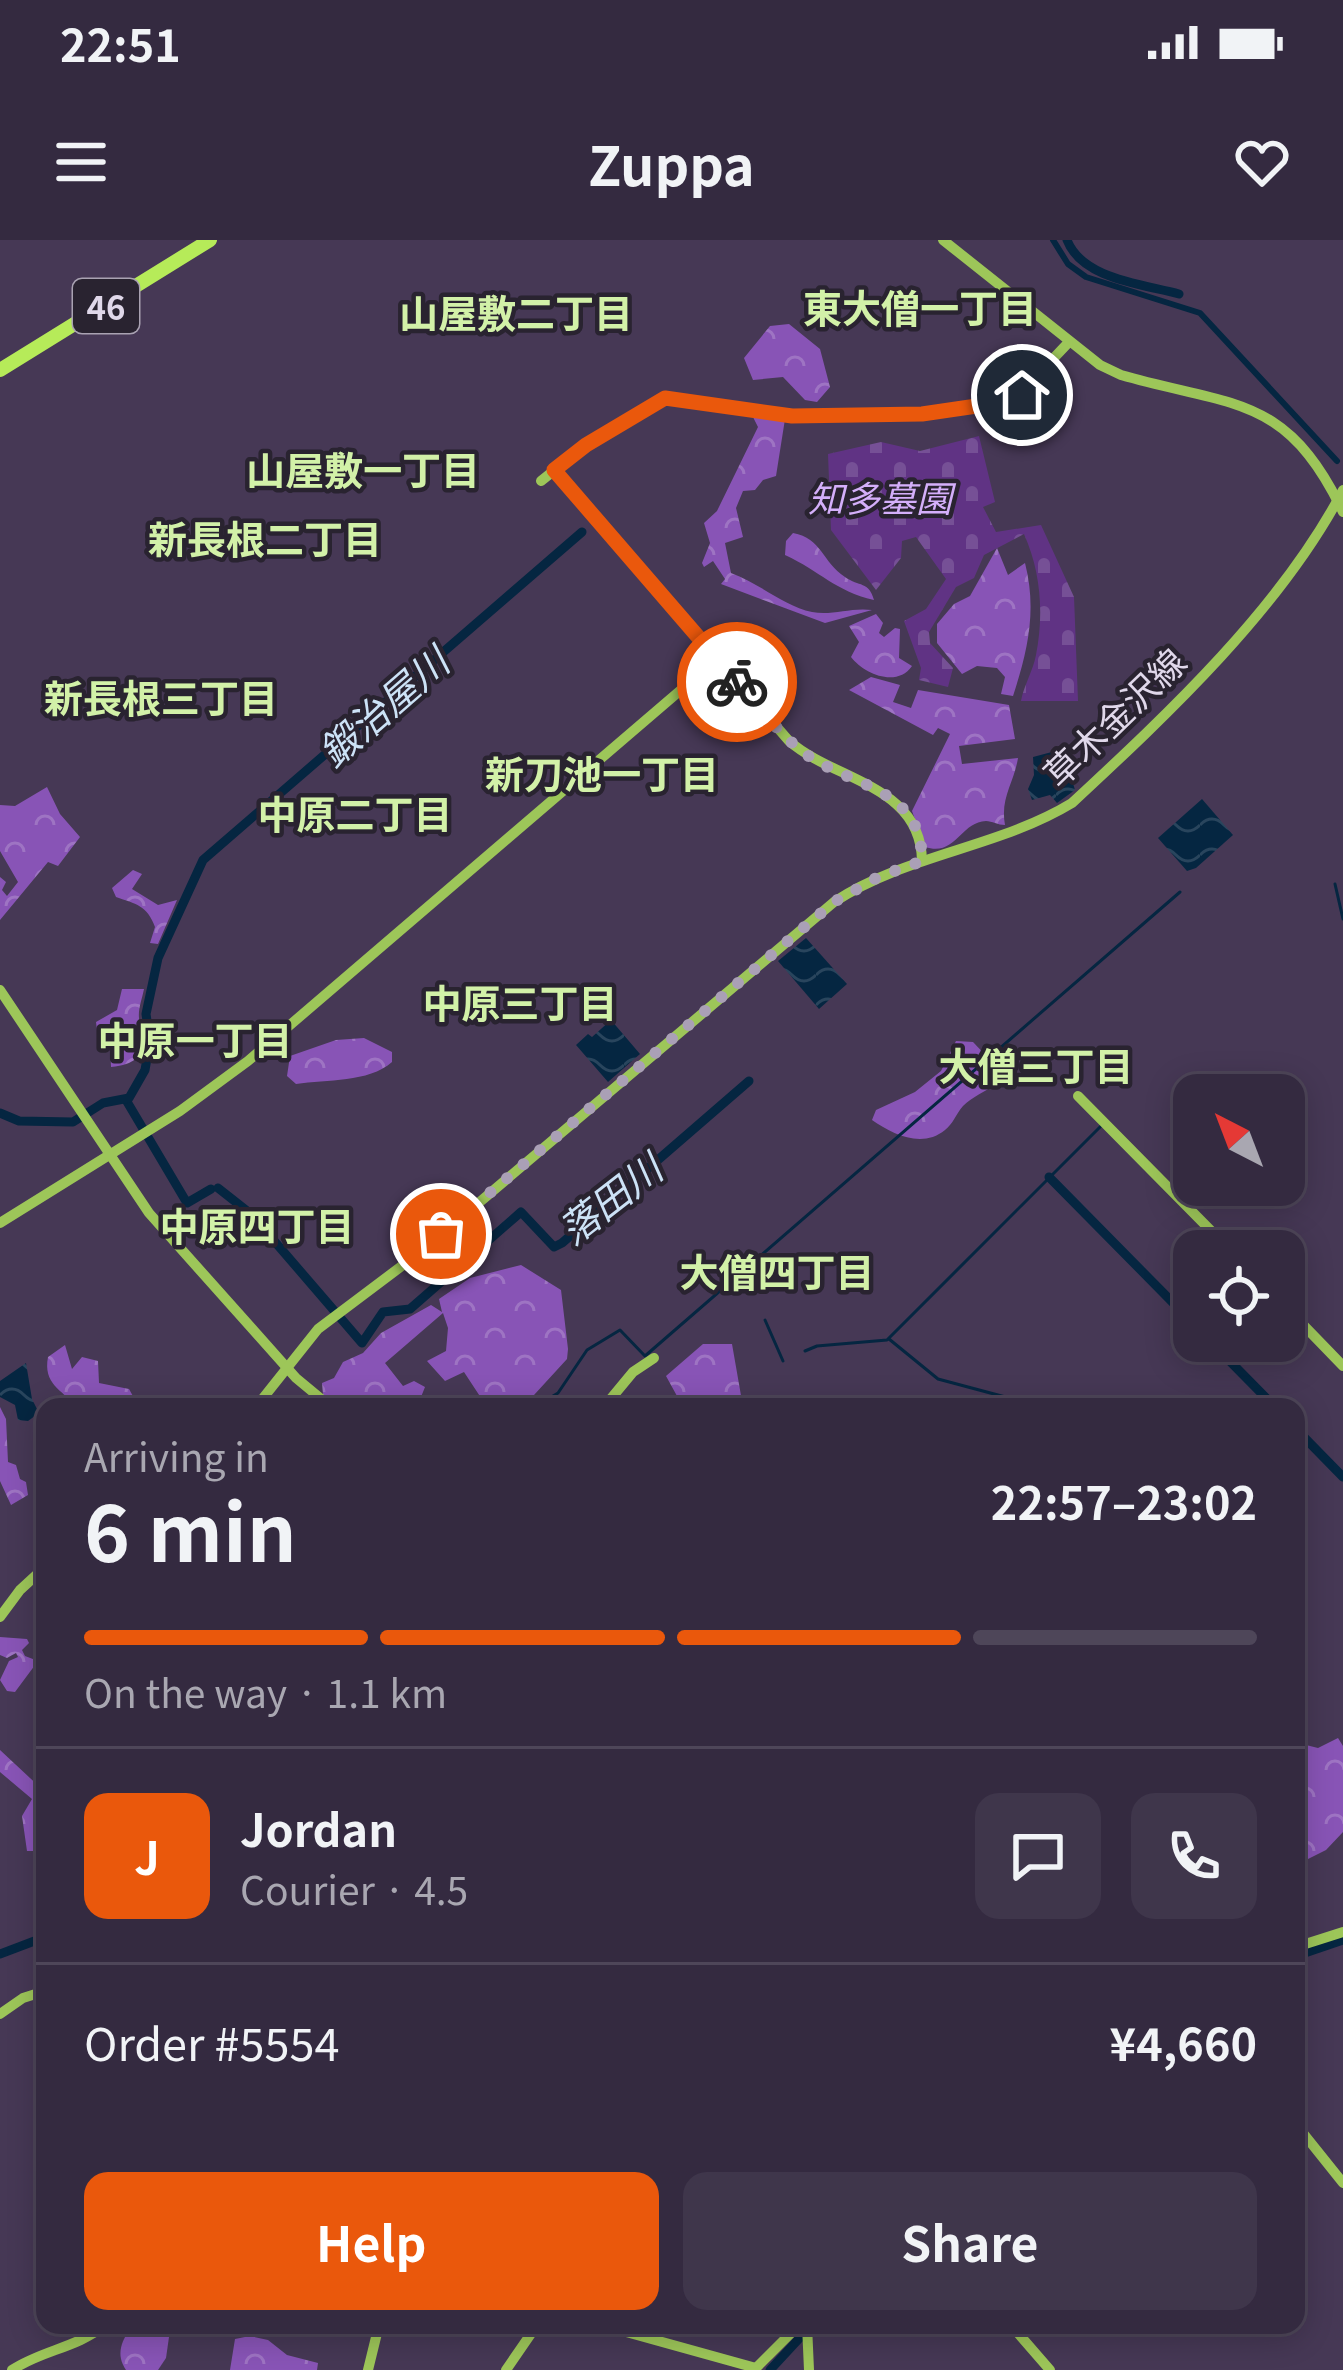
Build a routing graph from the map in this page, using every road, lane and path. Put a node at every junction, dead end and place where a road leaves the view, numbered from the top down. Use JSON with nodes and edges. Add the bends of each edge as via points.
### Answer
{"nodes":[{"id":1,"x":210,"y":240,"type":"edge"},
{"id":2,"x":943,"y":240,"type":"edge"},
{"id":3,"x":1068,"y":343,"type":"junction"},
{"id":4,"x":0,"y":370,"type":"edge"},
{"id":5,"x":554,"y":470,"type":"junction"},
{"id":6,"x":541,"y":481,"type":"dead end"},
{"id":7,"x":1341,"y":501,"type":"edge"},
{"id":8,"x":717,"y":659,"type":"junction"},
{"id":9,"x":922,"y":861,"type":"junction"},
{"id":10,"x":0,"y":990,"type":"edge"},
{"id":11,"x":1078,"y":1096,"type":"dead end"},
{"id":12,"x":111,"y":1156,"type":"junction"},
{"id":13,"x":0,"y":1223,"type":"edge"},
{"id":14,"x":1211,"y":1230,"type":"edge"},
{"id":15,"x":1305,"y":1327,"type":"edge"},
{"id":16,"x":654,"y":1358,"type":"dead end"},
{"id":17,"x":1343,"y":1366,"type":"edge"},
{"id":18,"x":286,"y":1367,"type":"junction"},
{"id":19,"x":263,"y":1398,"type":"edge"},
{"id":20,"x":321,"y":1398,"type":"edge"},
{"id":21,"x":611,"y":1398,"type":"edge"},
{"id":22,"x":36,"y":1577,"type":"edge"},
{"id":23,"x":0,"y":1617,"type":"edge"},
{"id":24,"x":1343,"y":1932,"type":"edge"},
{"id":25,"x":1305,"y":1944,"type":"edge"},
{"id":26,"x":36,"y":1994,"type":"edge"},
{"id":27,"x":0,"y":2014,"type":"edge"},
{"id":28,"x":1305,"y":2135,"type":"edge"},
{"id":29,"x":1342,"y":2180,"type":"edge"},
{"id":30,"x":93,"y":2334,"type":"edge"},
{"id":31,"x":377,"y":2334,"type":"edge"},
{"id":32,"x":531,"y":2334,"type":"edge"},
{"id":33,"x":633,"y":2334,"type":"edge"},
{"id":34,"x":797,"y":2334,"type":"edge"},
{"id":35,"x":805,"y":2334,"type":"edge"},
{"id":36,"x":1019,"y":2334,"type":"edge"},
{"id":37,"x":755,"y":2369,"type":"edge"},
{"id":38,"x":12,"y":2370,"type":"edge"},
{"id":39,"x":368,"y":2370,"type":"edge"},
{"id":40,"x":506,"y":2370,"type":"edge"},
{"id":41,"x":809,"y":2370,"type":"edge"},
{"id":42,"x":1050,"y":2370,"type":"edge"}],
"edges":[{"from":1,"to":4,"type":"main road","number":"46"},
{"from":2,"to":3,"type":"street"},
{"from":3,"to":5,"type":"street","via":[[1017,398],[954,410],[792,416],[665,398]]},
{"from":3,"to":7,"type":"street","via":[[1121,375],[1265,414],[1298,441]]},
{"from":5,"to":6,"type":"street"},
{"from":5,"to":8,"type":"street"},
{"from":7,"to":9,"type":"street","name":"草木金沢線","via":[[1246,631],[1072,803]]},
{"from":8,"to":9,"type":"street","via":[[802,752],[893,797]]},
{"from":8,"to":12,"type":"street","via":[[303,1018]]},
{"from":9,"to":18,"type":"street","name":"草木金沢線","via":[[834,902],[325,1324]]},
{"from":10,"to":12,"type":"street"},
{"from":11,"to":14,"type":"street"},
{"from":12,"to":13,"type":"street"},
{"from":12,"to":18,"type":"street","via":[[149,1214]]},
{"from":15,"to":17,"type":"street"},
{"from":16,"to":21,"type":"street"},
{"from":18,"to":19,"type":"street","name":"草木金沢線"},
{"from":18,"to":20,"type":"street"},
{"from":22,"to":23,"type":"street"},
{"from":24,"to":25,"type":"street"},
{"from":26,"to":27,"type":"street"},
{"from":28,"to":29,"type":"street"},
{"from":30,"to":38,"type":"street"},
{"from":31,"to":39,"type":"street"},
{"from":32,"to":40,"type":"street"},
{"from":33,"to":37,"type":"street"},
{"from":34,"to":37,"type":"street"},
{"from":35,"to":41,"type":"street"},
{"from":36,"to":42,"type":"street"}]}
